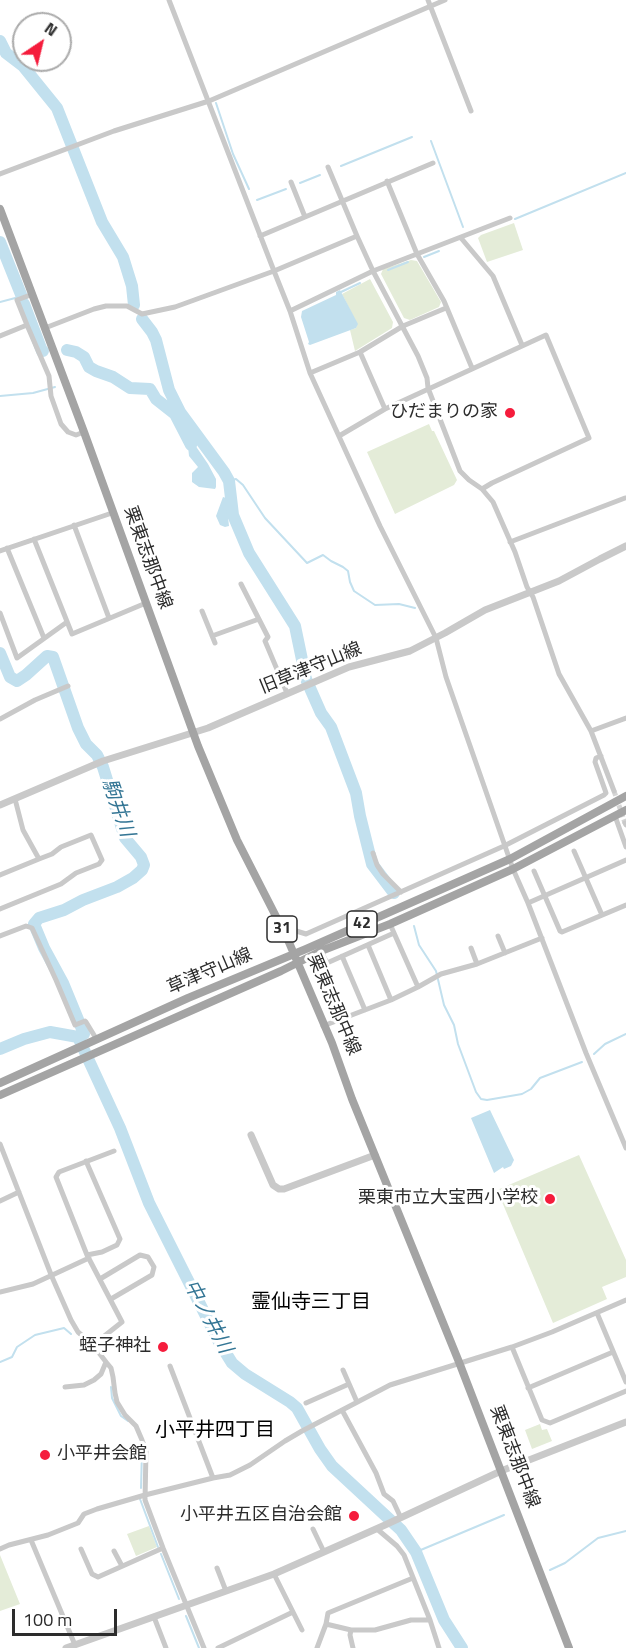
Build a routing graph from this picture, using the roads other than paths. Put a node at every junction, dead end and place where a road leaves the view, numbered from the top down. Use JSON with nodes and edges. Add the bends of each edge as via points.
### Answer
{"nodes":[{"id":1,"x":169,"y":0,"type":"edge"},
{"id":2,"x":445,"y":0,"type":"edge"},
{"id":3,"x":429,"y":3,"type":"edge"},
{"id":4,"x":208,"y":101,"type":"junction"},
{"id":5,"x":471,"y":111,"type":"dead end"},
{"id":6,"x":434,"y":163,"type":"dead end"},
{"id":7,"x":328,"y":167,"type":"dead end"},
{"id":8,"x":0,"y":174,"type":"edge"},
{"id":9,"x":387,"y":181,"type":"junction"},
{"id":10,"x":291,"y":182,"type":"dead end"},
{"id":11,"x":343,"y":201,"type":"junction"},
{"id":12,"x":0,"y":209,"type":"edge"},
{"id":13,"x":305,"y":217,"type":"junction"},
{"id":14,"x":510,"y":218,"type":"dead end"},
{"id":15,"x":260,"y":236,"type":"junction"},
{"id":16,"x":357,"y":236,"type":"junction"},
{"id":17,"x":461,"y":238,"type":"junction"},
{"id":18,"x":417,"y":254,"type":"junction"},
{"id":19,"x":274,"y":271,"type":"junction"},
{"id":20,"x":373,"y":271,"type":"junction"},
{"id":21,"x":33,"y":294,"type":"junction"},
{"id":22,"x":446,"y":308,"type":"junction"},
{"id":23,"x":290,"y":310,"type":"junction"},
{"id":24,"x":27,"y":325,"type":"junction"},
{"id":25,"x":402,"y":326,"type":"junction"},
{"id":26,"x":45,"y":328,"type":"junction"},
{"id":27,"x":0,"y":336,"type":"edge"},
{"id":28,"x":522,"y":345,"type":"junction"},
{"id":29,"x":360,"y":352,"type":"junction"},
{"id":30,"x":472,"y":368,"type":"junction"},
{"id":31,"x":310,"y":373,"type":"junction"},
{"id":32,"x":428,"y":388,"type":"junction"},
{"id":33,"x":385,"y":409,"type":"junction"},
{"id":34,"x":84,"y":432,"type":"junction"},
{"id":35,"x":339,"y":436,"type":"junction"},
{"id":36,"x":482,"y":489,"type":"junction"},
{"id":37,"x":625,"y":498,"type":"edge"},
{"id":38,"x":112,"y":513,"type":"junction"},
{"id":39,"x":74,"y":525,"type":"junction"},
{"id":40,"x":34,"y":538,"type":"junction"},
{"id":41,"x":510,"y":542,"type":"junction"},
{"id":42,"x":626,"y":546,"type":"edge"},
{"id":43,"x":7,"y":548,"type":"junction"},
{"id":44,"x":0,"y":551,"type":"edge"},
{"id":45,"x":241,"y":584,"type":"dead end"},
{"id":46,"x":530,"y":593,"type":"junction"},
{"id":47,"x":146,"y":603,"type":"junction"},
{"id":48,"x":202,"y":611,"type":"dead end"},
{"id":49,"x":0,"y":613,"type":"edge"},
{"id":50,"x":109,"y":618,"type":"junction"},
{"id":51,"x":259,"y":619,"type":"junction"},
{"id":52,"x":67,"y":622,"type":"junction"},
{"id":53,"x":212,"y":636,"type":"junction"},
{"id":54,"x":44,"y":638,"type":"junction"},
{"id":55,"x":435,"y":638,"type":"junction"},
{"id":56,"x":215,"y":643,"type":"dead end"},
{"id":57,"x":68,"y":686,"type":"dead end"},
{"id":58,"x":287,"y":693,"type":"junction"},
{"id":59,"x":626,"y":718,"type":"edge"},
{"id":60,"x":0,"y":719,"type":"edge"},
{"id":61,"x":591,"y":731,"type":"junction"},
{"id":62,"x":193,"y":733,"type":"junction"},
{"id":63,"x":601,"y":756,"type":"junction"},
{"id":64,"x":614,"y":791,"type":"tunnel mouth"},
{"id":65,"x":626,"y":796,"type":"edge"},
{"id":66,"x":15,"y":799,"type":"junction"},
{"id":67,"x":0,"y":805,"type":"edge"},
{"id":68,"x":626,"y":810,"type":"edge"},
{"id":69,"x":615,"y":816,"type":"junction"},
{"id":70,"x":504,"y":846,"type":"junction"},
{"id":71,"x":626,"y":847,"type":"edge"},
{"id":72,"x":574,"y":851,"type":"dead end"},
{"id":73,"x":373,"y":853,"type":"dead end"},
{"id":74,"x":39,"y":859,"type":"junction"},
{"id":75,"x":510,"y":859,"type":"junction"},
{"id":76,"x":626,"y":860,"type":"edge"},
{"id":77,"x":513,"y":869,"type":"junction"},
{"id":78,"x":534,"y":871,"type":"dead end"},
{"id":79,"x":0,"y":875,"type":"edge"},
{"id":80,"x":586,"y":878,"type":"junction"},
{"id":81,"x":401,"y":892,"type":"junction"},
{"id":82,"x":545,"y":896,"type":"junction"},
{"id":83,"x":528,"y":903,"type":"junction"},
{"id":84,"x":626,"y":905,"type":"edge"},
{"id":85,"x":0,"y":909,"type":"edge"},
{"id":86,"x":602,"y":915,"type":"junction"},
{"id":87,"x":390,"y":924,"type":"junction"},
{"id":88,"x":284,"y":933,"type":"junction"},
{"id":89,"x":394,"y":933,"type":"junction"},
{"id":90,"x":0,"y":936,"type":"edge"},
{"id":91,"x":498,"y":936,"type":"dead end"},
{"id":92,"x":542,"y":938,"type":"junction"},
{"id":93,"x":368,"y":945,"type":"junction"},
{"id":94,"x":471,"y":948,"type":"dead end"},
{"id":95,"x":321,"y":951,"type":"junction"},
{"id":96,"x":294,"y":953,"type":"junction"},
{"id":97,"x":505,"y":953,"type":"junction"},
{"id":98,"x":342,"y":956,"type":"junction"},
{"id":99,"x":298,"y":962,"type":"junction"},
{"id":100,"x":477,"y":964,"type":"junction"},
{"id":101,"x":418,"y":987,"type":"junction"},
{"id":102,"x":391,"y":1000,"type":"junction"},
{"id":103,"x":365,"y":1010,"type":"junction"},
{"id":104,"x":323,"y":1026,"type":"junction"},
{"id":105,"x":94,"y":1041,"type":"junction"},
{"id":106,"x":0,"y":1083,"type":"edge"},
{"id":107,"x":0,"y":1095,"type":"edge"},
{"id":108,"x":251,"y":1135,"type":"dead end"},
{"id":109,"x":0,"y":1144,"type":"edge"},
{"id":110,"x":626,"y":1148,"type":"edge"},
{"id":111,"x":114,"y":1151,"type":"dead end"},
{"id":112,"x":375,"y":1155,"type":"junction"},
{"id":113,"x":86,"y":1161,"type":"junction"},
{"id":114,"x":19,"y":1192,"type":"junction"},
{"id":115,"x":0,"y":1201,"type":"edge"},
{"id":116,"x":88,"y":1256,"type":"junction"},
{"id":117,"x":52,"y":1277,"type":"junction"},
{"id":118,"x":100,"y":1279,"type":"junction"},
{"id":119,"x":0,"y":1292,"type":"edge"},
{"id":120,"x":111,"y":1299,"type":"junction"},
{"id":121,"x":626,"y":1300,"type":"edge"},
{"id":122,"x":597,"y":1313,"type":"junction"},
{"id":123,"x":93,"y":1345,"type":"junction"},
{"id":124,"x":512,"y":1347,"type":"junction"},
{"id":125,"x":613,"y":1352,"type":"junction"},
{"id":126,"x":106,"y":1362,"type":"junction"},
{"id":127,"x":459,"y":1362,"type":"junction"},
{"id":128,"x":170,"y":1366,"type":"dead end"},
{"id":129,"x":343,"y":1370,"type":"dead end"},
{"id":130,"x":626,"y":1382,"type":"edge"},
{"id":131,"x":349,"y":1383,"type":"junction"},
{"id":132,"x":65,"y":1387,"type":"dead end"},
{"id":133,"x":528,"y":1388,"type":"junction"},
{"id":134,"x":626,"y":1391,"type":"edge"},
{"id":135,"x":357,"y":1402,"type":"junction"},
{"id":136,"x":306,"y":1403,"type":"dead end"},
{"id":137,"x":342,"y":1410,"type":"junction"},
{"id":138,"x":626,"y":1422,"type":"edge"},
{"id":139,"x":501,"y":1471,"type":"junction"},
{"id":140,"x":213,"y":1478,"type":"junction"},
{"id":141,"x":145,"y":1495,"type":"junction"},
{"id":142,"x":400,"y":1518,"type":"junction"},
{"id":143,"x":313,"y":1529,"type":"dead end"},
{"id":144,"x":377,"y":1529,"type":"junction"},
{"id":145,"x":31,"y":1540,"type":"junction"},
{"id":146,"x":163,"y":1548,"type":"junction"},
{"id":147,"x":0,"y":1549,"type":"edge"},
{"id":148,"x":81,"y":1549,"type":"dead end"},
{"id":149,"x":114,"y":1551,"type":"dead end"},
{"id":150,"x":324,"y":1552,"type":"junction"},
{"id":151,"x":122,"y":1566,"type":"junction"},
{"id":152,"x":217,"y":1568,"type":"dead end"},
{"id":153,"x":274,"y":1574,"type":"junction"},
{"id":154,"x":413,"y":1578,"type":"junction"},
{"id":155,"x":226,"y":1591,"type":"junction"},
{"id":156,"x":187,"y":1606,"type":"junction"},
{"id":157,"x":293,"y":1612,"type":"junction"},
{"id":158,"x":154,"y":1617,"type":"junction"},
{"id":159,"x":430,"y":1620,"type":"junction"},
{"id":160,"x":326,"y":1624,"type":"junction"},
{"id":161,"x":302,"y":1630,"type":"dead end"},
{"id":162,"x":351,"y":1630,"type":"junction"},
{"id":163,"x":75,"y":1646,"type":"edge"},
{"id":164,"x":66,"y":1648,"type":"edge"},
{"id":165,"x":166,"y":1648,"type":"edge"},
{"id":166,"x":204,"y":1648,"type":"edge"},
{"id":167,"x":218,"y":1648,"type":"edge"},
{"id":168,"x":317,"y":1648,"type":"edge"},
{"id":169,"x":353,"y":1648,"type":"edge"},
{"id":170,"x":439,"y":1648,"type":"edge"},
{"id":171,"x":569,"y":1648,"type":"edge"}],
"edges":[{"from":1,"to":4,"type":"street"},
{"from":2,"to":3,"type":"street"},
{"from":3,"to":4,"type":"street"},
{"from":3,"to":5,"type":"street"},
{"from":4,"to":8,"type":"street"},
{"from":4,"to":15,"type":"street"},
{"from":6,"to":9,"type":"street"},
{"from":7,"to":11,"type":"street"},
{"from":9,"to":11,"type":"street"},
{"from":9,"to":18,"type":"street"},
{"from":10,"to":13,"type":"street"},
{"from":11,"to":13,"type":"street"},
{"from":11,"to":16,"type":"street"},
{"from":12,"to":21,"type":"main road","name":"栗東志那中線","number":"31"},
{"from":13,"to":15,"type":"street"},
{"from":14,"to":17,"type":"street"},
{"from":15,"to":19,"type":"street"},
{"from":16,"to":19,"type":"street"},
{"from":16,"to":20,"type":"street"},
{"from":17,"to":18,"type":"street"},
{"from":17,"to":28,"type":"street","via":[[493,276]]},
{"from":18,"to":20,"type":"street"},
{"from":18,"to":22,"type":"street"},
{"from":19,"to":23,"type":"street"},
{"from":19,"to":26,"type":"street","via":[[175,308],[142,314],[128,306],[106,306]]},
{"from":20,"to":23,"type":"street"},
{"from":20,"to":25,"type":"street"},
{"from":21,"to":24,"type":"street","via":[[17,300]]},
{"from":21,"to":26,"type":"main road","name":"栗東志那中線","number":"31"},
{"from":22,"to":25,"type":"street"},
{"from":22,"to":30,"type":"street"},
{"from":23,"to":31,"type":"street"},
{"from":24,"to":27,"type":"street"},
{"from":24,"to":34,"type":"street","via":[[49,376],[61,424],[76,435]]},
{"from":25,"to":29,"type":"street"},
{"from":25,"to":32,"type":"street","via":[[418,356]]},
{"from":26,"to":34,"type":"main road","name":"栗東志那中線","number":"31"},
{"from":28,"to":30,"type":"street"},
{"from":28,"to":36,"type":"street","via":[[546,335],[589,438]]},
{"from":29,"to":31,"type":"street"},
{"from":29,"to":33,"type":"street"},
{"from":30,"to":32,"type":"street"},
{"from":31,"to":35,"type":"street"},
{"from":32,"to":33,"type":"street"},
{"from":32,"to":36,"type":"street","via":[[460,471]]},
{"from":33,"to":35,"type":"street"},
{"from":34,"to":38,"type":"main road","name":"栗東志那中線","number":"31"},
{"from":35,"to":55,"type":"street"},
{"from":36,"to":41,"type":"street","via":[[493,502]]},
{"from":37,"to":41,"type":"street"},
{"from":38,"to":39,"type":"street"},
{"from":38,"to":47,"type":"main road","name":"栗東志那中線","number":"31"},
{"from":39,"to":40,"type":"street"},
{"from":39,"to":50,"type":"street"},
{"from":40,"to":43,"type":"street"},
{"from":40,"to":52,"type":"street"},
{"from":41,"to":46,"type":"street"},
{"from":42,"to":46,"type":"street","name":"旧草津守山線"},
{"from":43,"to":44,"type":"street"},
{"from":43,"to":54,"type":"street"},
{"from":45,"to":51,"type":"street"},
{"from":46,"to":55,"type":"street","name":"旧草津守山線","via":[[485,610]]},
{"from":46,"to":61,"type":"street","via":[[559,674]]},
{"from":47,"to":50,"type":"street"},
{"from":47,"to":62,"type":"main road","name":"栗東志那中線","number":"31"},
{"from":48,"to":53,"type":"street"},
{"from":49,"to":54,"type":"street","via":[[17,658]]},
{"from":50,"to":52,"type":"street","via":[[73,634]]},
{"from":51,"to":53,"type":"street"},
{"from":51,"to":58,"type":"street"},
{"from":52,"to":54,"type":"street"},
{"from":53,"to":56,"type":"street"},
{"from":55,"to":58,"type":"street","name":"旧草津守山線","via":[[410,651],[349,667]]},
{"from":55,"to":70,"type":"street"},
{"from":57,"to":60,"type":"street"},
{"from":58,"to":62,"type":"street","name":"旧草津守山線"},
{"from":59,"to":61,"type":"street"},
{"from":61,"to":63,"type":"street"},
{"from":62,"to":66,"type":"street","name":"旧草津守山線","via":[[101,761]]},
{"from":62,"to":88,"type":"main road","name":"栗東志那中線","number":"31","via":[[237,840]]},
{"from":63,"to":64,"type":"street"},
{"from":63,"to":70,"type":"street","via":[[595,762],[604,795]]},
{"from":65,"to":75,"type":"main road","name":"草津守山線","number":"42"},
{"from":66,"to":67,"type":"street","name":"旧草津守山線"},
{"from":66,"to":74,"type":"street","via":[[23,830]]},
{"from":68,"to":69,"type":"main road","name":"草津守山線","number":"42"},
{"from":69,"to":71,"type":"street"},
{"from":69,"to":77,"type":"main road","name":"草津守山線","number":"42"},
{"from":70,"to":75,"type":"street"},
{"from":70,"to":81,"type":"street"},
{"from":72,"to":80,"type":"street"},
{"from":73,"to":81,"type":"street","via":[[383,874]]},
{"from":74,"to":79,"type":"street"},
{"from":74,"to":85,"type":"street","via":[[91,835],[102,860],[61,884]]},
{"from":75,"to":77,"type":"street"},
{"from":75,"to":96,"type":"main road","name":"草津守山線","number":"42"},
{"from":76,"to":80,"type":"street"},
{"from":77,"to":83,"type":"street"},
{"from":77,"to":87,"type":"main road","name":"草津守山線","number":"42"},
{"from":78,"to":82,"type":"street"},
{"from":80,"to":82,"type":"street"},
{"from":80,"to":86,"type":"street"},
{"from":81,"to":88,"type":"street","via":[[306,934],[293,930]]},
{"from":82,"to":83,"type":"street"},
{"from":82,"to":86,"type":"street","via":[[562,932]]},
{"from":83,"to":92,"type":"street"},
{"from":84,"to":86,"type":"street"},
{"from":87,"to":89,"type":"street"},
{"from":87,"to":95,"type":"main road","name":"草津守山線","number":"42"},
{"from":88,"to":96,"type":"main road","name":"栗東志那中線","number":"31"},
{"from":89,"to":93,"type":"street"},
{"from":89,"to":101,"type":"street"},
{"from":90,"to":105,"type":"street","via":[[26,926],[32,928],[75,1025],[86,1022]]},
{"from":91,"to":97,"type":"street"},
{"from":92,"to":97,"type":"street"},
{"from":92,"to":110,"type":"street"},
{"from":93,"to":98,"type":"street"},
{"from":93,"to":102,"type":"street"},
{"from":94,"to":100,"type":"street"},
{"from":95,"to":98,"type":"street","via":[[327,963]]},
{"from":95,"to":99,"type":"main road","name":"草津守山線","number":"42"},
{"from":96,"to":99,"type":"main road","name":"栗東志那中線","number":"31"},
{"from":96,"to":105,"type":"main road","name":"草津守山線","number":"42"},
{"from":97,"to":100,"type":"street"},
{"from":98,"to":103,"type":"street"},
{"from":99,"to":104,"type":"main road","name":"栗東志那中線","number":"31"},
{"from":99,"to":107,"type":"main road","name":"草津守山線","number":"42"},
{"from":100,"to":101,"type":"street","via":[[441,974]]},
{"from":101,"to":102,"type":"street"},
{"from":102,"to":103,"type":"street"},
{"from":103,"to":104,"type":"street"},
{"from":104,"to":112,"type":"main road","name":"栗東志那中線","number":"31"},
{"from":105,"to":106,"type":"main road","name":"草津守山線","number":"42"},
{"from":108,"to":112,"type":"street","via":[[273,1185],[279,1189]]},
{"from":109,"to":114,"type":"street"},
{"from":111,"to":113,"type":"street"},
{"from":112,"to":127,"type":"main road","name":"栗東志那中線","number":"31"},
{"from":113,"to":116,"type":"street","via":[[56,1176]]},
{"from":113,"to":116,"type":"street","via":[[120,1239],[117,1245]]},
{"from":114,"to":115,"type":"street"},
{"from":114,"to":117,"type":"street"},
{"from":116,"to":117,"type":"street"},
{"from":116,"to":118,"type":"street"},
{"from":117,"to":119,"type":"street"},
{"from":117,"to":123,"type":"street","via":[[78,1332]]},
{"from":118,"to":120,"type":"street"},
{"from":118,"to":120,"type":"street","via":[[140,1255],[148,1257],[154,1267],[152,1275]]},
{"from":120,"to":123,"type":"street","via":[[122,1322]]},
{"from":121,"to":122,"type":"street"},
{"from":122,"to":124,"type":"street"},
{"from":122,"to":125,"type":"street"},
{"from":123,"to":126,"type":"street"},
{"from":124,"to":127,"type":"street"},
{"from":124,"to":133,"type":"street"},
{"from":125,"to":130,"type":"street"},
{"from":125,"to":133,"type":"street"},
{"from":126,"to":132,"type":"street","via":[[94,1380]]},
{"from":126,"to":141,"type":"street","via":[[111,1368],[117,1402],[136,1426],[146,1451]]},
{"from":127,"to":135,"type":"street","via":[[398,1382]]},
{"from":127,"to":139,"type":"main road","name":"栗東志那中線","number":"31"},
{"from":128,"to":140,"type":"street"},
{"from":129,"to":131,"type":"street"},
{"from":131,"to":135,"type":"street"},
{"from":131,"to":136,"type":"street"},
{"from":133,"to":134,"type":"street","via":[[542,1420],[550,1424]]},
{"from":135,"to":137,"type":"street"},
{"from":137,"to":140,"type":"street","via":[[250,1465]]},
{"from":137,"to":142,"type":"street"},
{"from":138,"to":139,"type":"street"},
{"from":139,"to":142,"type":"street"},
{"from":139,"to":171,"type":"main road","name":"栗東志那中線","number":"31"},
{"from":140,"to":141,"type":"street"},
{"from":141,"to":145,"type":"street","via":[[84,1514],[78,1523]]},
{"from":141,"to":146,"type":"street"},
{"from":142,"to":144,"type":"street"},
{"from":143,"to":150,"type":"street"},
{"from":144,"to":150,"type":"street"},
{"from":144,"to":154,"type":"street","via":[[397,1546]]},
{"from":145,"to":147,"type":"street"},
{"from":145,"to":163,"type":"street"},
{"from":146,"to":151,"type":"street"},
{"from":146,"to":156,"type":"street"},
{"from":148,"to":151,"type":"street","via":[[92,1574],[98,1577]]},
{"from":149,"to":151,"type":"street"},
{"from":150,"to":153,"type":"street"},
{"from":152,"to":155,"type":"street"},
{"from":153,"to":155,"type":"street"},
{"from":153,"to":157,"type":"street"},
{"from":154,"to":159,"type":"street"},
{"from":154,"to":160,"type":"street","via":[[328,1613]]},
{"from":155,"to":156,"type":"street"},
{"from":156,"to":158,"type":"street"},
{"from":156,"to":166,"type":"street"},
{"from":157,"to":161,"type":"street"},
{"from":157,"to":167,"type":"street"},
{"from":158,"to":163,"type":"street"},
{"from":158,"to":165,"type":"street"},
{"from":159,"to":162,"type":"street","via":[[411,1620],[375,1630]]},
{"from":159,"to":170,"type":"street"},
{"from":160,"to":162,"type":"street"},
{"from":160,"to":168,"type":"street"},
{"from":162,"to":169,"type":"street"},
{"from":163,"to":164,"type":"street"}]}
